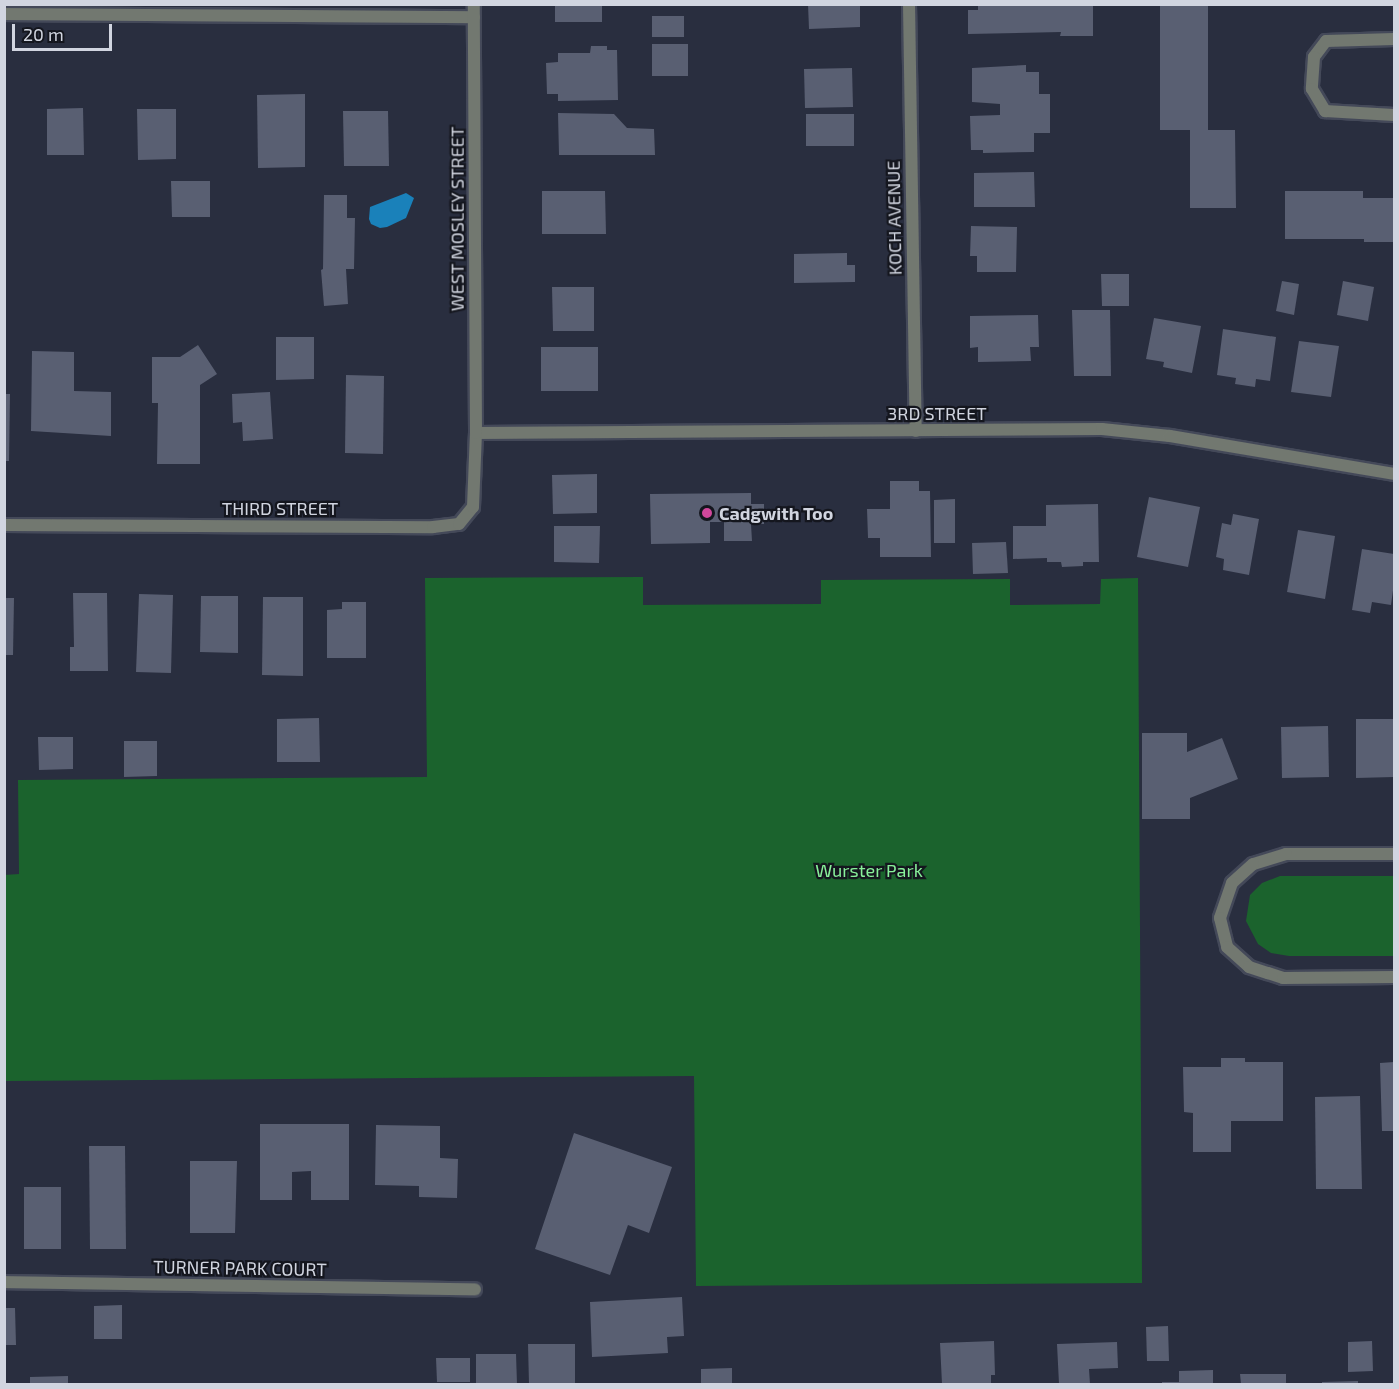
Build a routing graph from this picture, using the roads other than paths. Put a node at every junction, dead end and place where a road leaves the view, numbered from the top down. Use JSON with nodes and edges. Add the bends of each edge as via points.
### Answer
{"nodes":[{"id":1,"x":909,"y":4,"type":"edge"},
{"id":2,"x":474,"y":11,"type":"edge"},
{"id":3,"x":4,"y":14,"type":"edge"},
{"id":4,"x":1395,"y":39,"type":"edge"},
{"id":5,"x":1395,"y":115,"type":"edge"},
{"id":6,"x":916,"y":431,"type":"junction"},
{"id":7,"x":476,"y":434,"type":"junction"},
{"id":8,"x":1395,"y":474,"type":"edge"},
{"id":9,"x":4,"y":525,"type":"edge"},
{"id":10,"x":1395,"y":855,"type":"edge"},
{"id":11,"x":1395,"y":977,"type":"edge"},
{"id":12,"x":4,"y":1282,"type":"edge"},
{"id":13,"x":475,"y":1289,"type":"dead end"}],
"edges":[{"from":1,"to":6,"type":"street","name":"KOCH AVENUE"},
{"from":2,"to":3,"type":"street"},
{"from":2,"to":7,"type":"street","name":"WEST MOSLEY STREET"},
{"from":4,"to":5,"type":"street","via":[[1326,41],[1314,57],[1312,89],[1325,111]]},
{"from":6,"to":7,"type":"street","name":"3RD STREET"},
{"from":6,"to":8,"type":"street","name":"3RD STREET","via":[[1102,429],[1170,436]]},
{"from":7,"to":9,"type":"street","name":"THIRD STREET","via":[[473,507],[459,524]]},
{"from":10,"to":11,"type":"street","via":[[1286,854],[1253,864],[1232,884],[1220,918],[1227,947],[1249,967],[1282,978]]},
{"from":12,"to":13,"type":"street","name":"TURNER PARK COURT"}]}
